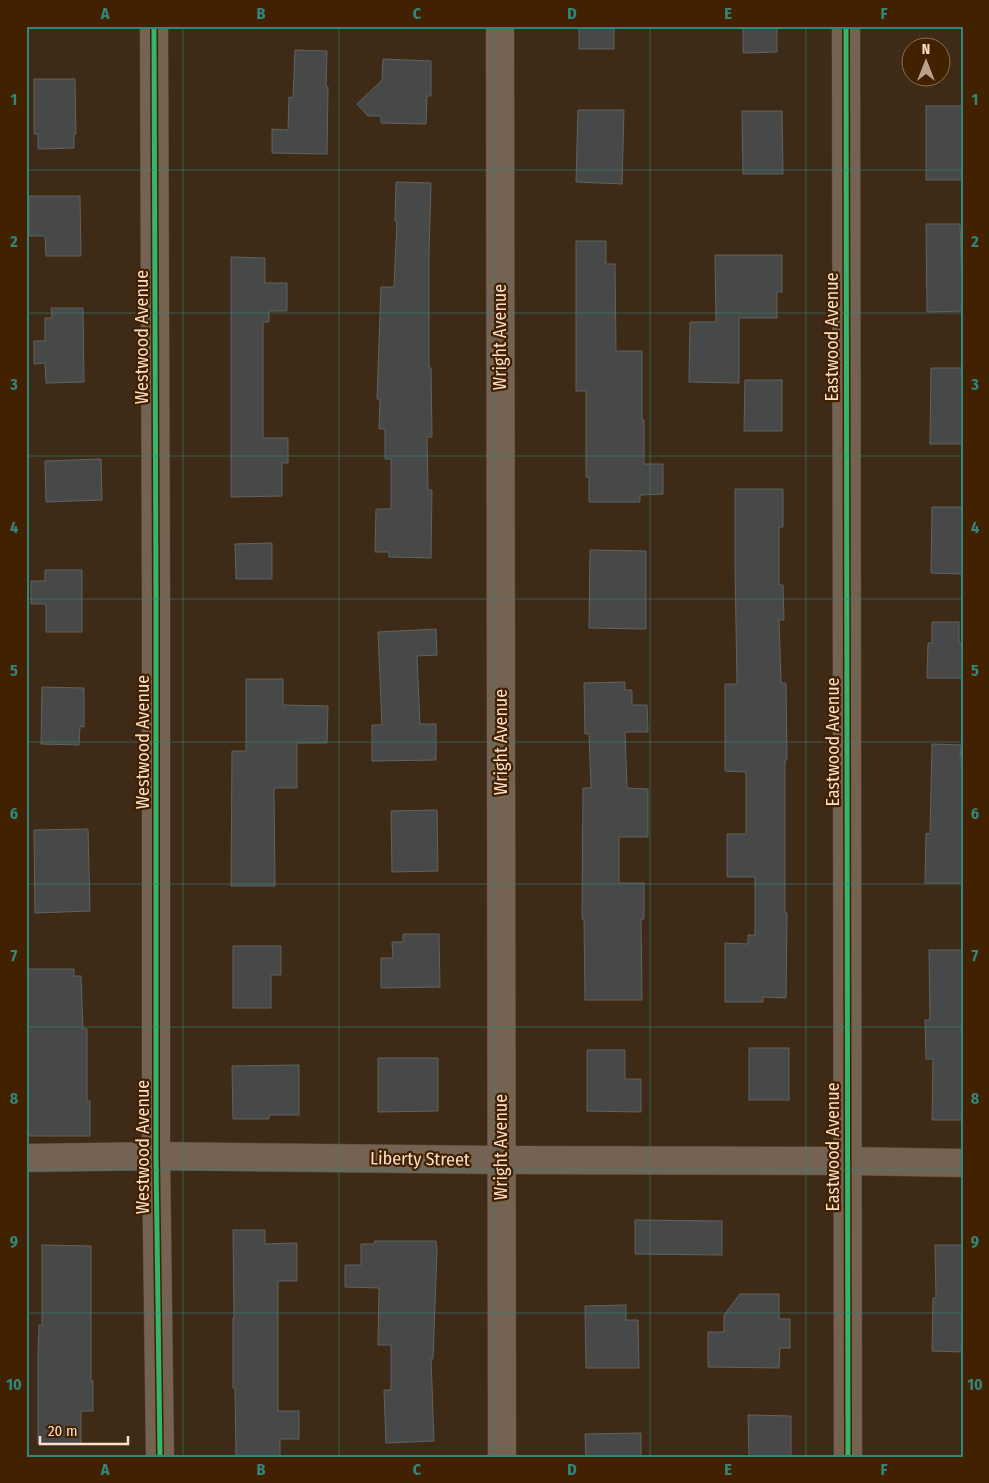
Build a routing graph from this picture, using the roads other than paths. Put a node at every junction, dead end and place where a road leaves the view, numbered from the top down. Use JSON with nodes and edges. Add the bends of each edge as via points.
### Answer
{"nodes":[{"id":1,"x":154,"y":26,"type":"edge"},
{"id":2,"x":500,"y":26,"type":"edge"},
{"id":3,"x":846,"y":26,"type":"edge"},
{"id":4,"x":156,"y":1156,"type":"junction"},
{"id":5,"x":26,"y":1158,"type":"edge"},
{"id":6,"x":500,"y":1160,"type":"junction"},
{"id":7,"x":847,"y":1161,"type":"junction"},
{"id":8,"x":963,"y":1163,"type":"edge"},
{"id":9,"x":160,"y":1457,"type":"edge"},
{"id":10,"x":502,"y":1457,"type":"edge"},
{"id":11,"x":848,"y":1457,"type":"edge"}],
"edges":[{"from":1,"to":4,"type":"street","name":"Westwood Avenue"},
{"from":2,"to":6,"type":"street","name":"Wright Avenue"},
{"from":3,"to":7,"type":"street","name":"Eastwood Avenue"},
{"from":4,"to":5,"type":"street","name":"Liberty Street"},
{"from":4,"to":6,"type":"street","name":"Liberty Street"},
{"from":4,"to":9,"type":"street","name":"Westwood Avenue"},
{"from":6,"to":7,"type":"street","name":"Liberty Street"},
{"from":6,"to":10,"type":"street","name":"Wright Avenue"},
{"from":7,"to":8,"type":"street","name":"Liberty Street"},
{"from":7,"to":11,"type":"street","name":"Eastwood Avenue"}]}
